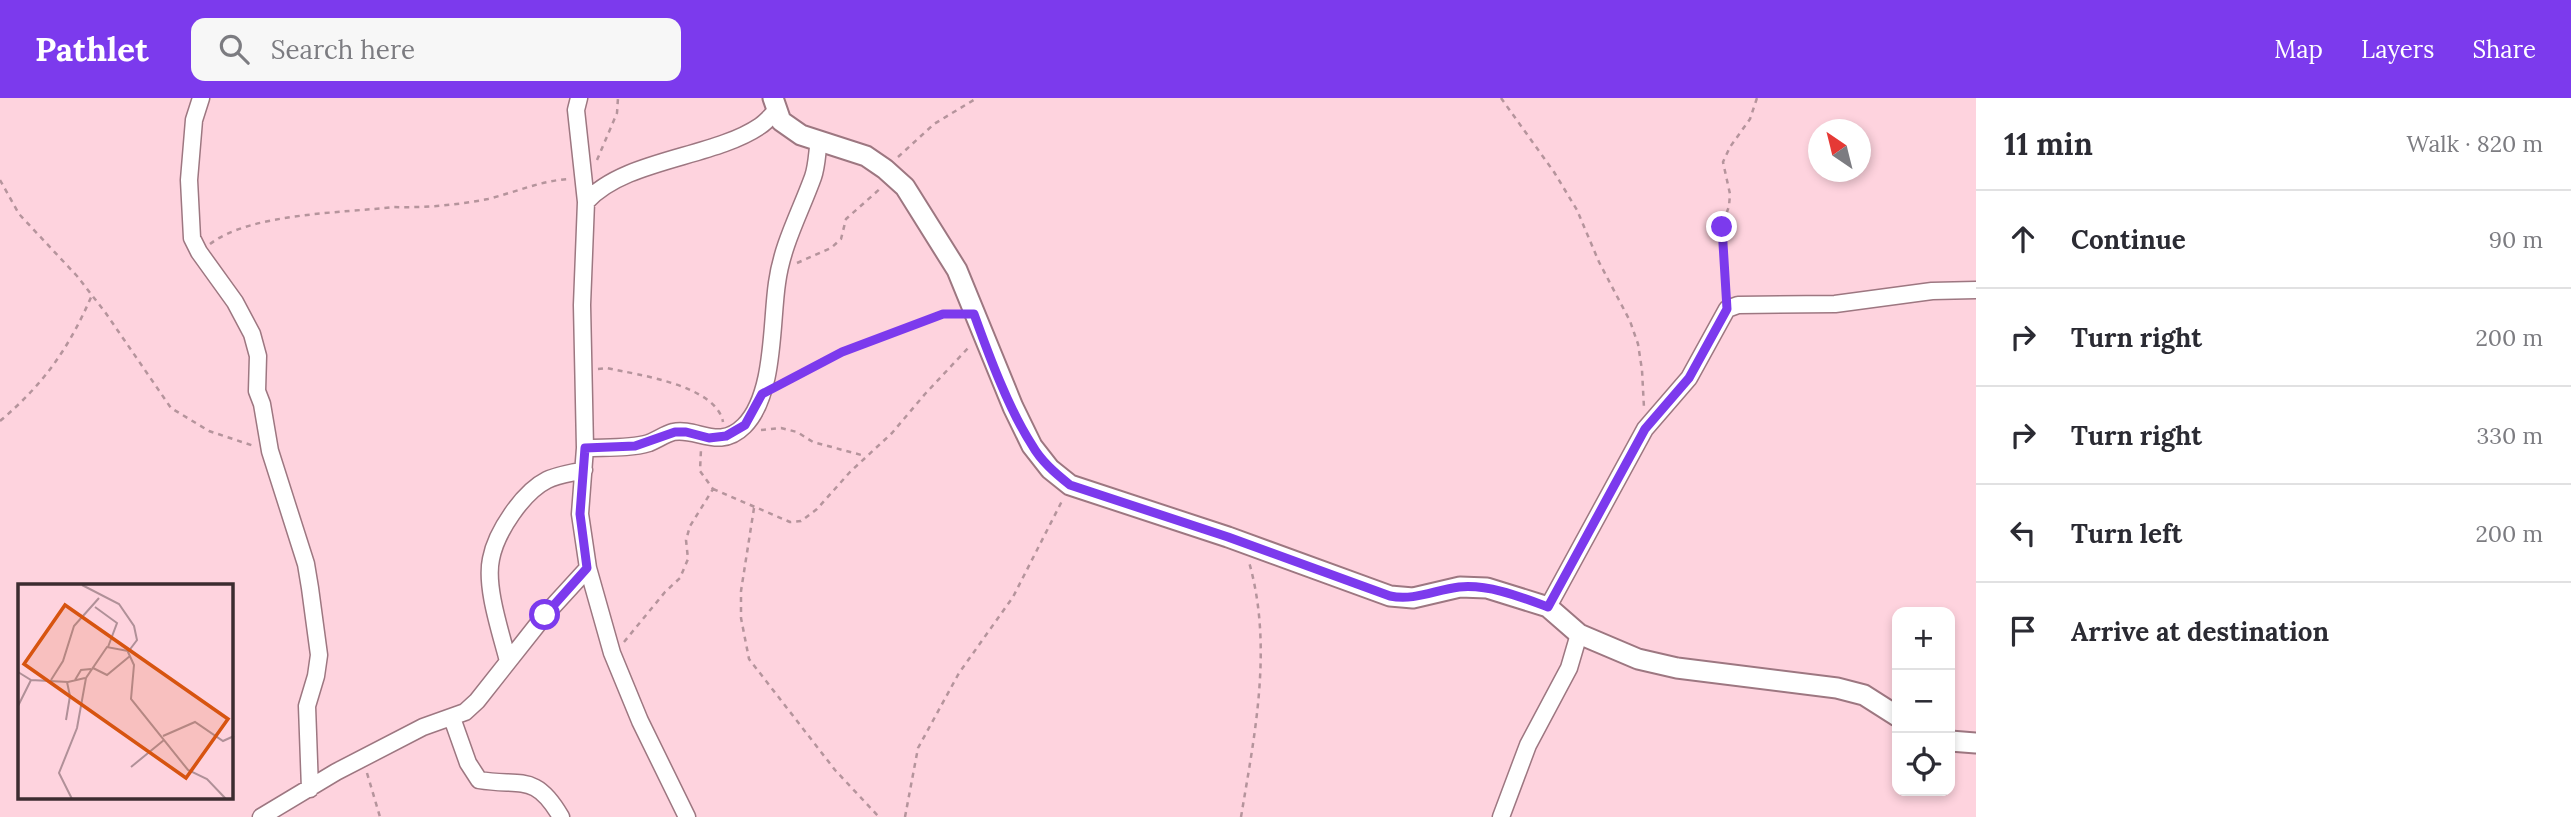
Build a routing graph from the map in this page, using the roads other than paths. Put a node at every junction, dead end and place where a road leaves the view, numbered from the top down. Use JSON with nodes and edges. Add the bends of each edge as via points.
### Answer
{"nodes":[{"id":1,"x":201,"y":98,"type":"edge"},
{"id":2,"x":579,"y":98,"type":"edge"},
{"id":3,"x":775,"y":104,"type":"edge"},
{"id":4,"x":819,"y":141,"type":"junction"},
{"id":5,"x":586,"y":202,"type":"junction"},
{"id":6,"x":1976,"y":290,"type":"edge"},
{"id":7,"x":585,"y":448,"type":"junction"},
{"id":8,"x":584,"y":470,"type":"junction"},
{"id":9,"x":587,"y":568,"type":"junction"},
{"id":10,"x":1548,"y":607,"type":"junction"},
{"id":11,"x":1579,"y":634,"type":"junction"},
{"id":12,"x":508,"y":661,"type":"junction"},
{"id":13,"x":1892,"y":713,"type":"edge"},
{"id":14,"x":452,"y":718,"type":"junction"},
{"id":15,"x":1955,"y":741,"type":"edge"},
{"id":16,"x":1976,"y":743,"type":"edge"},
{"id":17,"x":310,"y":789,"type":"junction"},
{"id":18,"x":261,"y":817,"type":"edge"},
{"id":19,"x":561,"y":817,"type":"edge"},
{"id":20,"x":687,"y":817,"type":"edge"},
{"id":21,"x":1501,"y":817,"type":"edge"}],
"edges":[{"from":1,"to":17,"type":"street","via":[[194,120],[189,180],[192,238],[252,334],[258,356],[257,391],[270,451],[306,564],[319,655],[307,706]]},
{"from":2,"to":5,"type":"street","via":[[576,110]]},
{"from":3,"to":4,"type":"street","via":[[781,121]]},
{"from":3,"to":5,"type":"street","via":[[760,126],[618,179]]},
{"from":4,"to":7,"type":"street","via":[[813,175],[780,265],[762,394],[745,425],[724,435],[675,432],[635,446]]},
{"from":4,"to":10,"type":"street","via":[[866,156],[905,187],[957,270],[1032,446],[1070,485],[1390,596],[1413,598],[1460,587],[1487,588]]},
{"from":5,"to":7,"type":"street","via":[[582,305]]},
{"from":6,"to":10,"type":"street","via":[[1727,309],[1689,378],[1645,429]]},
{"from":7,"to":8,"type":"street"},
{"from":8,"to":9,"type":"street","via":[[580,514]]},
{"from":8,"to":12,"type":"street","via":[[548,479],[528,492],[498,538],[490,559],[492,598]]},
{"from":9,"to":12,"type":"street"},
{"from":9,"to":20,"type":"street","via":[[612,653]]},
{"from":10,"to":11,"type":"street"},
{"from":11,"to":13,"type":"street","via":[[1637,659],[1677,668],[1853,692]]},
{"from":11,"to":21,"type":"street","via":[[1569,668],[1528,745]]},
{"from":12,"to":14,"type":"street","via":[[477,701]]},
{"from":14,"to":17,"type":"street","via":[[423,727]]},
{"from":14,"to":19,"type":"street","via":[[472,773],[479,780],[524,782],[542,791]]},
{"from":15,"to":16,"type":"street"},
{"from":17,"to":18,"type":"street"}]}
